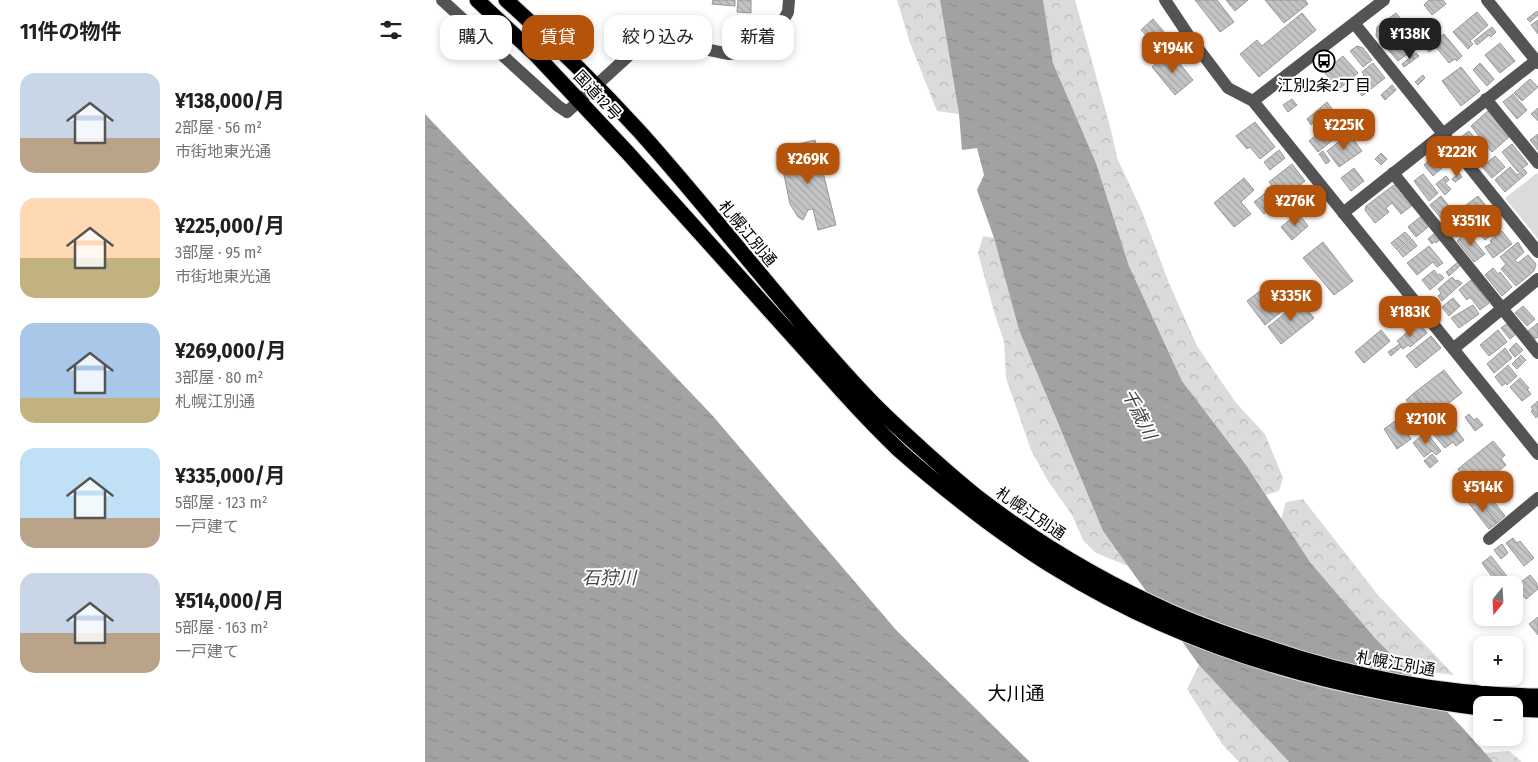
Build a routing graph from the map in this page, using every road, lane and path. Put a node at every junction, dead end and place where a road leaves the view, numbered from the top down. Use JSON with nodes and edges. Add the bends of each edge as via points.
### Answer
{"nodes":[{"id":1,"x":442,"y":0,"type":"edge"},
{"id":2,"x":477,"y":0,"type":"edge"},
{"id":3,"x":506,"y":0,"type":"edge"},
{"id":4,"x":789,"y":0,"type":"edge"},
{"id":5,"x":1165,"y":0,"type":"edge"},
{"id":6,"x":1384,"y":0,"type":"edge"},
{"id":7,"x":1487,"y":0,"type":"edge"},
{"id":8,"x":1354,"y":24,"type":"junction"},
{"id":9,"x":1537,"y":61,"type":"edge"},
{"id":10,"x":596,"y":86,"type":"junction"},
{"id":11,"x":1486,"y":99,"type":"junction"},
{"id":12,"x":579,"y":100,"type":"junction"},
{"id":13,"x":1253,"y":101,"type":"junction"},
{"id":14,"x":640,"y":132,"type":"joint"},
{"id":15,"x":1442,"y":133,"type":"junction"},
{"id":16,"x":628,"y":153,"type":"joint"},
{"id":17,"x":1538,"y":163,"type":"edge"},
{"id":18,"x":1393,"y":172,"type":"junction"},
{"id":19,"x":1343,"y":213,"type":"junction"},
{"id":20,"x":1538,"y":252,"type":"edge"},
{"id":21,"x":1538,"y":280,"type":"edge"},
{"id":22,"x":1502,"y":309,"type":"junction"},
{"id":23,"x":1453,"y":349,"type":"junction"},
{"id":24,"x":1538,"y":353,"type":"edge"},
{"id":25,"x":907,"y":446,"type":"junction"},
{"id":26,"x":1538,"y":454,"type":"edge"},
{"id":27,"x":1538,"y":498,"type":"edge"},
{"id":28,"x":1489,"y":540,"type":"dead end"},
{"id":29,"x":1538,"y":696,"type":"edge"},
{"id":30,"x":1473,"y":707,"type":"edge"},
{"id":31,"x":1523,"y":709,"type":"edge"},
{"id":32,"x":1538,"y":710,"type":"edge"}],
"edges":[{"from":1,"to":12,"type":"street","via":[[558,106],[567,112]]},
{"from":2,"to":12,"type":"highway","name":"国道12号"},
{"from":3,"to":10,"type":"highway","name":"国道12号"},
{"from":4,"to":10,"type":"street","via":[[788,12],[774,36],[754,51],[729,54],[675,43],[652,44],[636,49]]},
{"from":5,"to":13,"type":"street","via":[[1228,88]]},
{"from":6,"to":8,"type":"street"},
{"from":7,"to":9,"type":"street"},
{"from":8,"to":13,"type":"street"},
{"from":8,"to":15,"type":"street"},
{"from":9,"to":11,"type":"street"},
{"from":10,"to":12,"type":"street"},
{"from":10,"to":14,"type":"highway","name":"国道12号"},
{"from":11,"to":15,"type":"street"},
{"from":11,"to":17,"type":"street"},
{"from":12,"to":16,"type":"highway","name":"国道12号"},
{"from":13,"to":19,"type":"street"},
{"from":14,"to":25,"type":"highway","name":"札幌江別通"},
{"from":15,"to":18,"type":"street"},
{"from":15,"to":20,"type":"street"},
{"from":16,"to":25,"type":"highway","name":"札幌江別通","via":[[875,427]]},
{"from":18,"to":19,"type":"street"},
{"from":18,"to":22,"type":"street"},
{"from":19,"to":23,"type":"street"},
{"from":21,"to":22,"type":"street"},
{"from":22,"to":23,"type":"street"},
{"from":22,"to":24,"type":"street"},
{"from":23,"to":26,"type":"street"},
{"from":25,"to":29,"type":"highway","name":"札幌江別通","via":[[1020,528],[1100,577],[1175,614],[1291,656],[1363,676],[1448,690]]},
{"from":25,"to":30,"type":"highway","name":"札幌江別通","via":[[943,487],[1015,542],[1099,594],[1155,621],[1239,654],[1328,681]]},
{"from":27,"to":28,"type":"street"},
{"from":31,"to":32,"type":"highway"}]}
